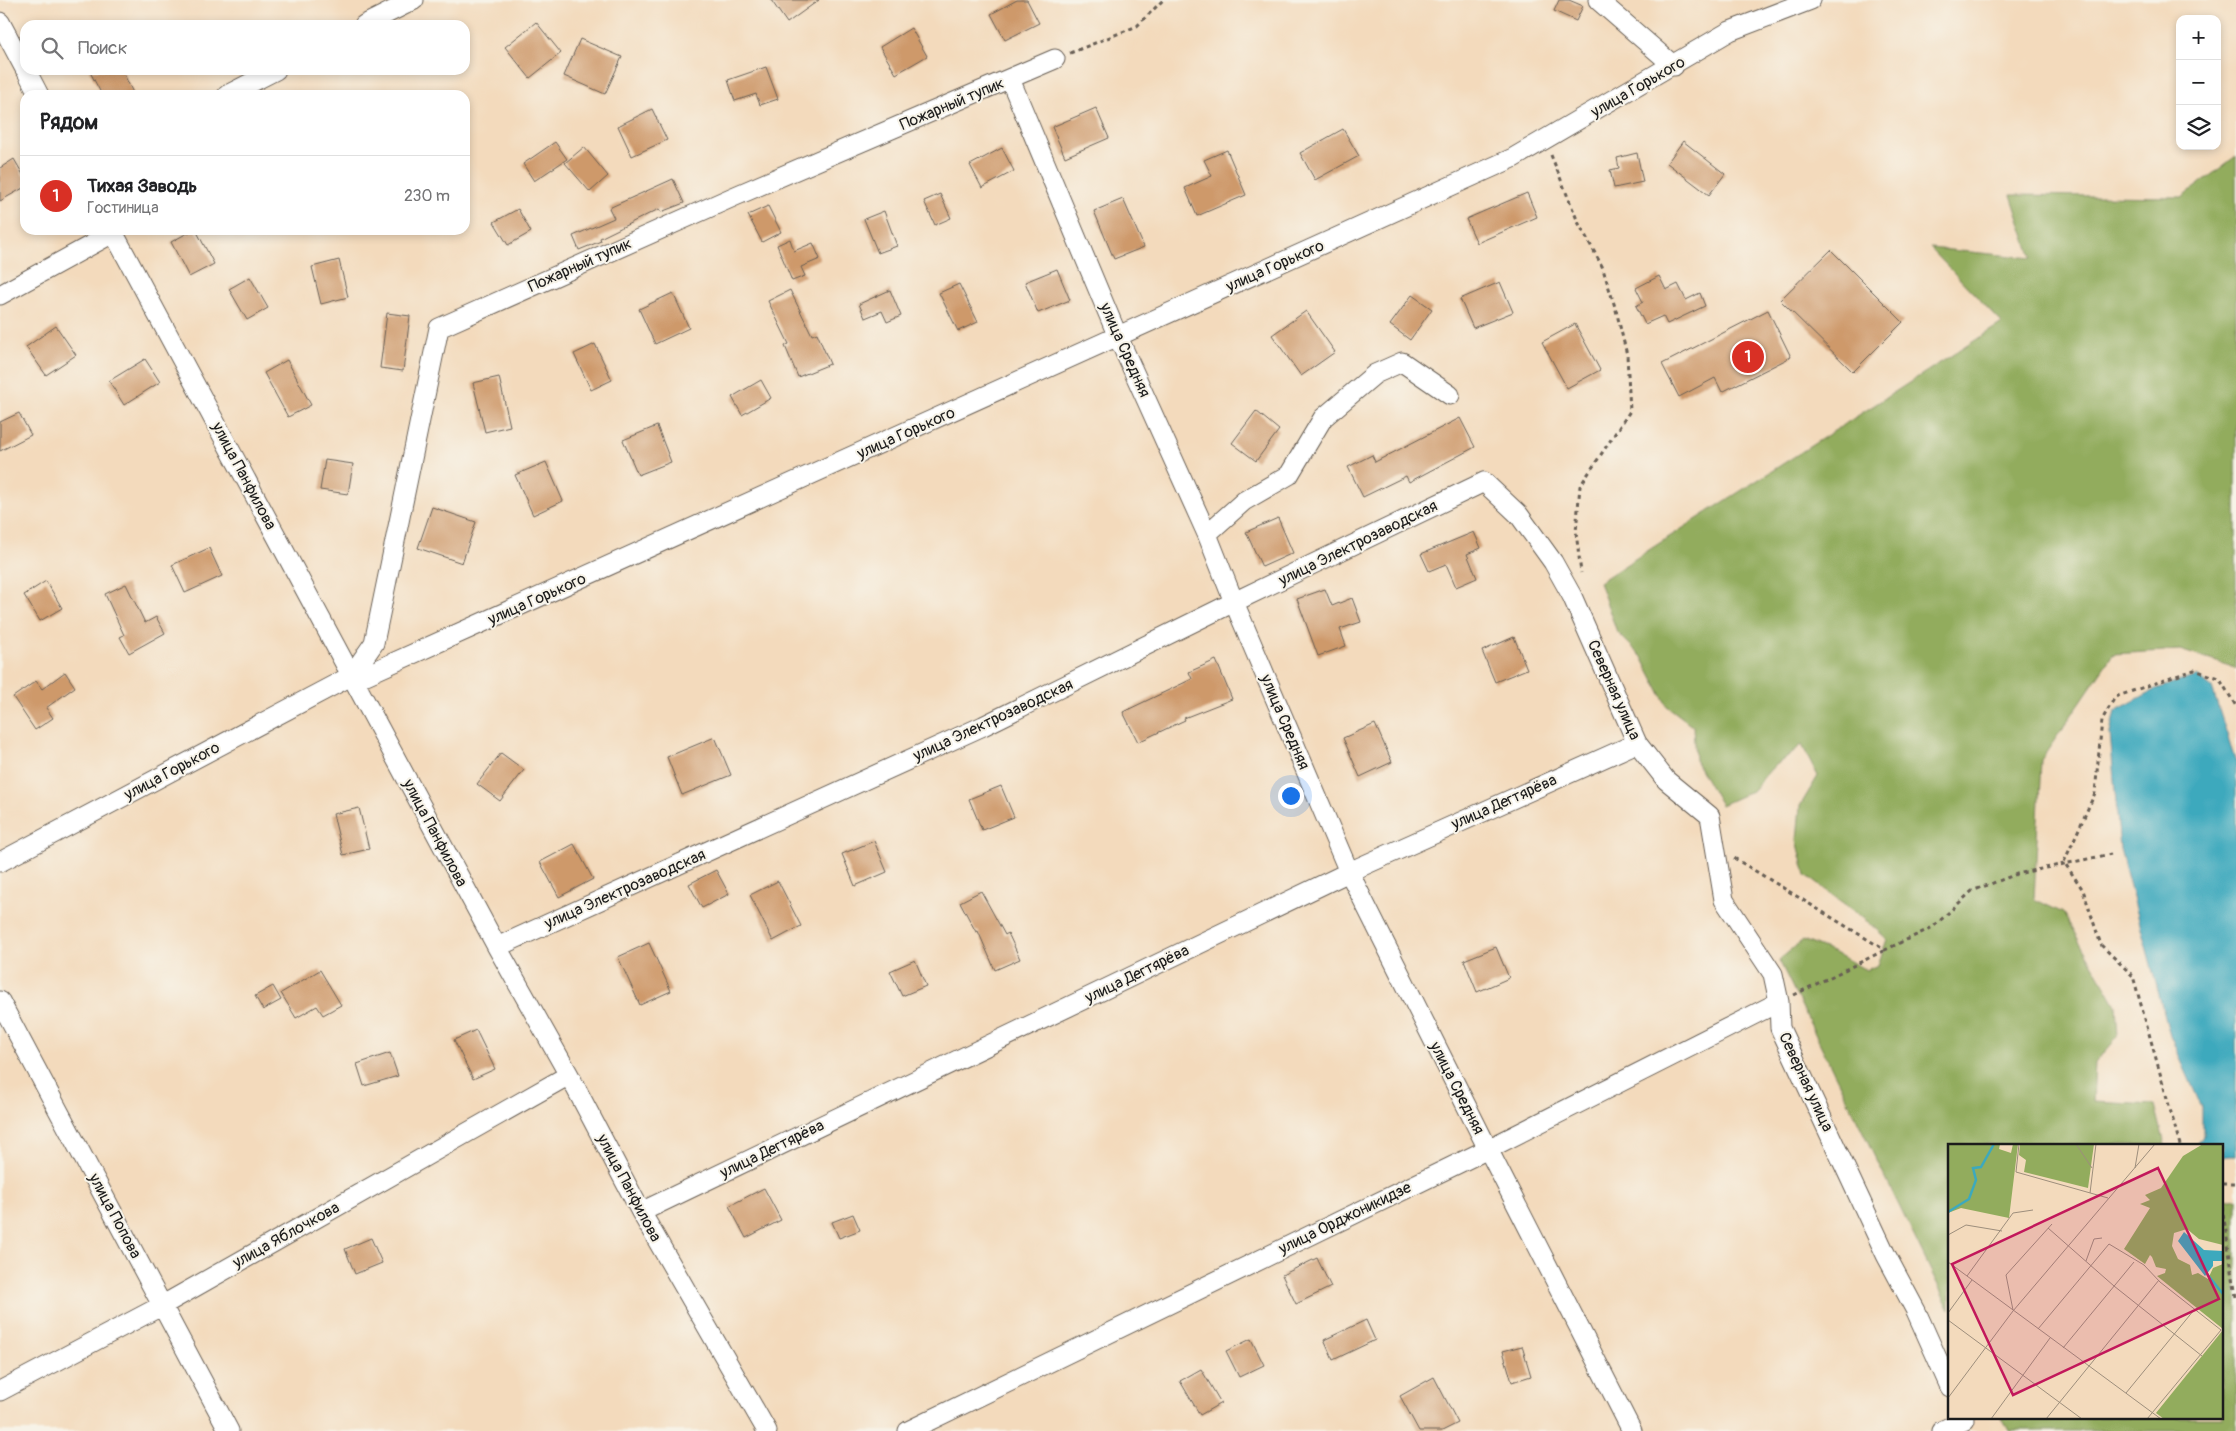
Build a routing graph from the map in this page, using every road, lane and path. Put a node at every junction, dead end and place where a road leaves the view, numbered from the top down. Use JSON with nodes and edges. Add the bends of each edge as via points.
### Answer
{"nodes":[{"id":1,"x":414,"y":0,"type":"edge"},
{"id":2,"x":1164,"y":0,"type":"edge"},
{"id":3,"x":1598,"y":0,"type":"edge"},
{"id":4,"x":1811,"y":0,"type":"edge"},
{"id":5,"x":374,"y":20,"type":"edge"},
{"id":6,"x":0,"y":22,"type":"edge"},
{"id":7,"x":1055,"y":59,"type":"joint"},
{"id":8,"x":20,"y":60,"type":"edge"},
{"id":9,"x":1674,"y":66,"type":"junction"},
{"id":10,"x":28,"y":75,"type":"edge"},
{"id":11,"x":266,"y":75,"type":"edge"},
{"id":12,"x":1010,"y":79,"type":"junction"},
{"id":13,"x":36,"y":90,"type":"edge"},
{"id":14,"x":237,"y":90,"type":"edge"},
{"id":15,"x":1546,"y":140,"type":"junction"},
{"id":16,"x":106,"y":235,"type":"edge"},
{"id":17,"x":115,"y":235,"type":"edge"},
{"id":18,"x":0,"y":295,"type":"edge"},
{"id":19,"x":1118,"y":337,"type":"junction"},
{"id":20,"x":1450,"y":395,"type":"dead end"},
{"id":21,"x":1484,"y":482,"type":"joint"},
{"id":22,"x":1207,"y":534,"type":"junction"},
{"id":23,"x":1582,"y":578,"type":"dead end"},
{"id":24,"x":1234,"y":602,"type":"junction"},
{"id":25,"x":351,"y":676,"type":"junction"},
{"id":26,"x":2236,"y":706,"type":"edge"},
{"id":27,"x":1636,"y":743,"type":"junction"},
{"id":28,"x":1717,"y":847,"type":"junction"},
{"id":29,"x":2112,"y":854,"type":"dead end"},
{"id":30,"x":0,"y":862,"type":"edge"},
{"id":31,"x":2064,"y":862,"type":"junction"},
{"id":32,"x":1349,"y":872,"type":"junction"},
{"id":33,"x":497,"y":947,"type":"junction"},
{"id":34,"x":1885,"y":950,"type":"junction"},
{"id":35,"x":0,"y":1001,"type":"edge"},
{"id":36,"x":1779,"y":1002,"type":"junction"},
{"id":37,"x":570,"y":1075,"type":"junction"},
{"id":38,"x":2180,"y":1144,"type":"edge"},
{"id":39,"x":1488,"y":1149,"type":"junction"},
{"id":40,"x":2224,"y":1184,"type":"edge"},
{"id":41,"x":2236,"y":1184,"type":"edge"},
{"id":42,"x":641,"y":1212,"type":"junction"},
{"id":43,"x":2224,"y":1219,"type":"edge"},
{"id":44,"x":2236,"y":1297,"type":"edge"},
{"id":45,"x":163,"y":1305,"type":"junction"},
{"id":46,"x":1948,"y":1383,"type":"edge"},
{"id":47,"x":0,"y":1391,"type":"edge"},
{"id":48,"x":1967,"y":1423,"type":"edge"},
{"id":49,"x":229,"y":1431,"type":"edge"},
{"id":50,"x":767,"y":1431,"type":"edge"},
{"id":51,"x":908,"y":1431,"type":"edge"},
{"id":52,"x":1632,"y":1431,"type":"edge"},
{"id":53,"x":1942,"y":1431,"type":"edge"}],
"edges":[{"from":1,"to":5,"type":"street"},
{"from":2,"to":7,"type":"path","via":[[1137,26]]},
{"from":3,"to":9,"type":"street"},
{"from":4,"to":9,"type":"street","name":"улица Горького","via":[[1730,31]]},
{"from":6,"to":8,"type":"street"},
{"from":7,"to":12,"type":"street","name":"Пожарный тупик"},
{"from":9,"to":15,"type":"street","name":"улица Горького"},
{"from":10,"to":13,"type":"street"},
{"from":11,"to":14,"type":"street"},
{"from":12,"to":19,"type":"street","name":"улица Средняя"},
{"from":12,"to":25,"type":"street","name":"Пожарный тупик","via":[[438,328],[374,643]]},
{"from":15,"to":19,"type":"street","name":"улица Горького","via":[[1513,158]]},
{"from":15,"to":23,"type":"path","via":[[1578,222],[1602,266],[1626,355],[1630,411],[1580,486],[1576,532]]},
{"from":16,"to":18,"type":"street"},
{"from":17,"to":25,"type":"street","name":"улица Панфилова"},
{"from":19,"to":22,"type":"street","name":"улица Средняя"},
{"from":19,"to":25,"type":"street","name":"улица Горького","via":[[366,675]]},
{"from":20,"to":22,"type":"street","via":[[1402,362],[1375,374],[1323,418],[1289,475],[1244,501]]},
{"from":21,"to":24,"type":"street","name":"улица Электрозаводская"},
{"from":21,"to":27,"type":"street","name":"Северная улица","via":[[1519,515],[1553,562],[1572,596]]},
{"from":22,"to":24,"type":"street","name":"улица Средняя"},
{"from":24,"to":32,"type":"street","name":"улица Средняя"},
{"from":24,"to":33,"type":"street","name":"улица Электрозаводская","via":[[983,726]]},
{"from":25,"to":30,"type":"street","name":"улица Горького"},
{"from":25,"to":33,"type":"street","name":"улица Панфилова"},
{"from":26,"to":31,"type":"path","via":[[2218,678],[2194,670],[2115,697],[2102,720],[2095,793]]},
{"from":27,"to":28,"type":"street","name":"Северная улица","via":[[1666,780],[1710,816]]},
{"from":27,"to":32,"type":"street","name":"улица Дегтярёва"},
{"from":28,"to":34,"type":"path"},
{"from":28,"to":36,"type":"street","name":"Северная улица","via":[[1724,900],[1773,974]]},
{"from":29,"to":31,"type":"path"},
{"from":31,"to":34,"type":"path","via":[[2017,874],[1972,891],[1933,927]]},
{"from":31,"to":38,"type":"path","via":[[2083,890],[2101,945],[2133,976]]},
{"from":32,"to":39,"type":"street","name":"улица Средняя"},
{"from":32,"to":42,"type":"street","name":"улица Дегтярёва"},
{"from":33,"to":37,"type":"street","name":"улица Панфилова"},
{"from":34,"to":36,"type":"path"},
{"from":35,"to":45,"type":"street","name":"улица Попова"},
{"from":36,"to":39,"type":"street","name":"улица Орджоникидзе"},
{"from":36,"to":46,"type":"street","name":"Северная улица","via":[[1780,1028]]},
{"from":37,"to":42,"type":"street","name":"улица Панфилова"},
{"from":37,"to":45,"type":"street","name":"улица Яблочкова"},
{"from":39,"to":51,"type":"street","name":"улица Орджоникидзе"},
{"from":39,"to":52,"type":"street","name":"улица Средняя"},
{"from":40,"to":41,"type":"path"},
{"from":42,"to":50,"type":"street","name":"улица Панфилова"},
{"from":43,"to":44,"type":"path"},
{"from":45,"to":47,"type":"street","name":"улица Яблочкова"},
{"from":45,"to":49,"type":"street","name":"улица Попова"},
{"from":48,"to":53,"type":"street"}]}
